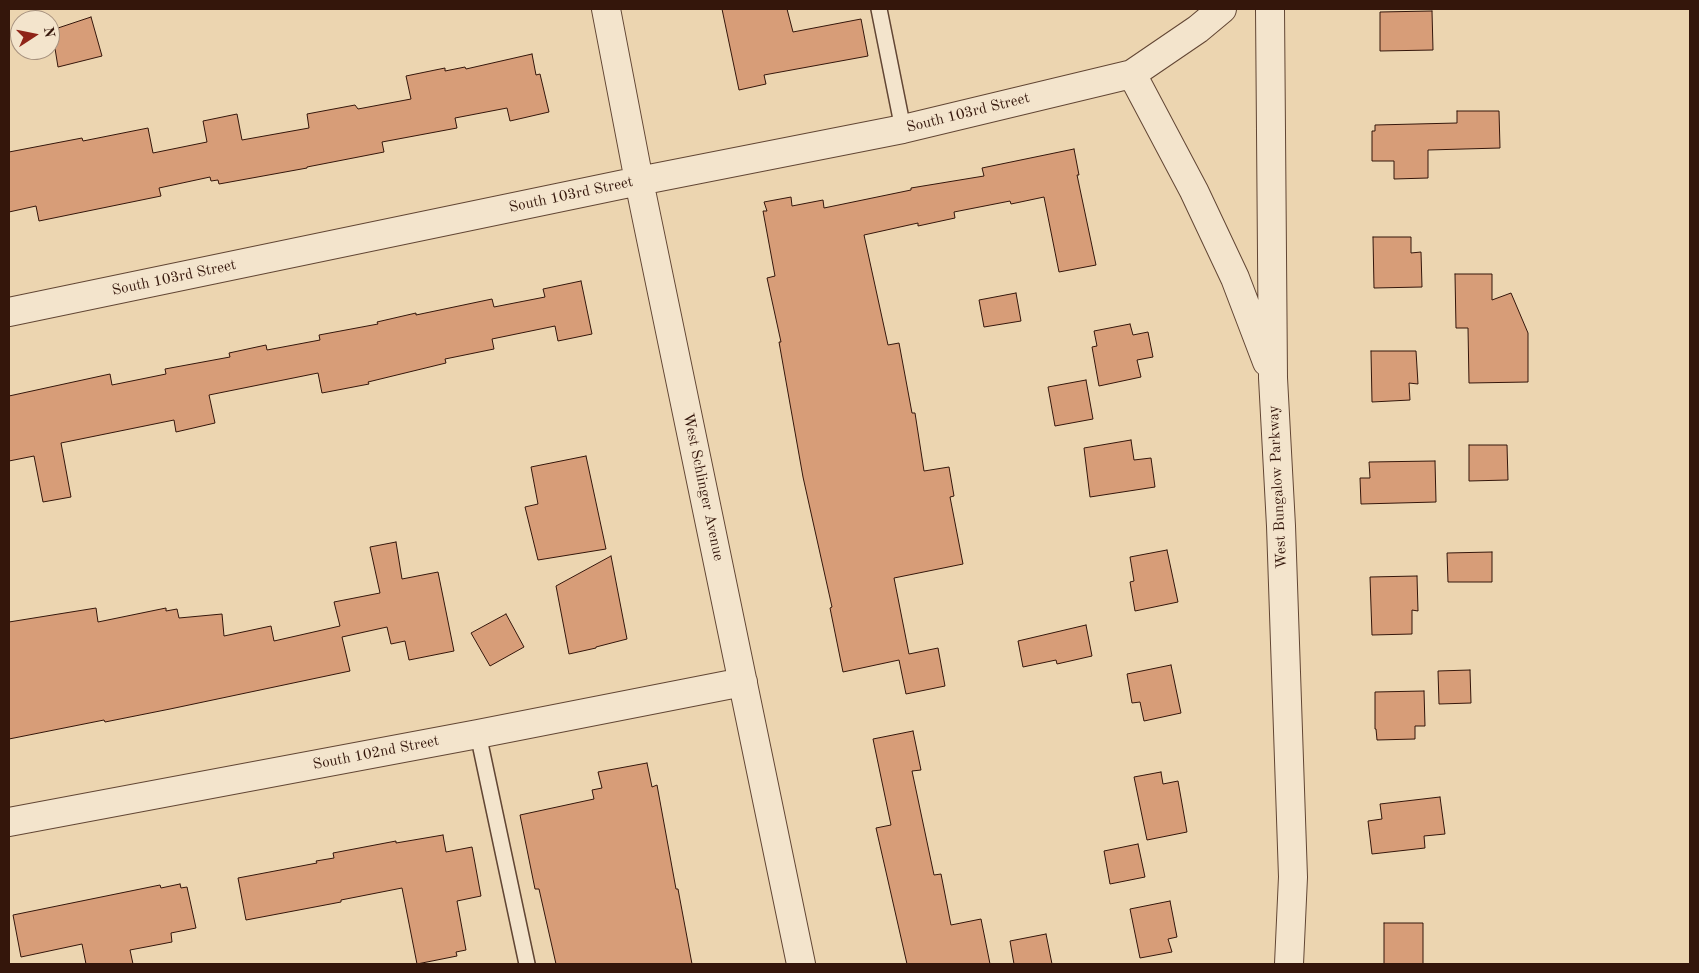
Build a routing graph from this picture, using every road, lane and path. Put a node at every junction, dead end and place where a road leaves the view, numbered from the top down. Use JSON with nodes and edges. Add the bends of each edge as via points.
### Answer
{"nodes":[{"id":1,"x":606,"y":9,"type":"edge"},
{"id":2,"x":879,"y":9,"type":"edge"},
{"id":3,"x":1222,"y":9,"type":"edge"},
{"id":4,"x":1270,"y":9,"type":"edge"},
{"id":5,"x":1132,"y":74,"type":"junction"},
{"id":6,"x":903,"y":129,"type":"junction"},
{"id":7,"x":639,"y":181,"type":"junction"},
{"id":8,"x":9,"y":312,"type":"edge"},
{"id":9,"x":1273,"y":378,"type":"junction"},
{"id":10,"x":743,"y":682,"type":"junction"},
{"id":11,"x":478,"y":734,"type":"junction"},
{"id":12,"x":9,"y":822,"type":"edge"},
{"id":13,"x":527,"y":964,"type":"edge"},
{"id":14,"x":801,"y":964,"type":"edge"},
{"id":15,"x":1289,"y":964,"type":"edge"}],
"edges":[{"from":1,"to":7,"type":"street","name":"West Schlinger Avenue"},
{"from":2,"to":6,"type":"lane"},
{"from":3,"to":5,"type":"street","name":"South 103rd Street"},
{"from":4,"to":9,"type":"street","name":"West Bungalow Parkway"},
{"from":5,"to":6,"type":"street","name":"South 103rd Street"},
{"from":5,"to":9,"type":"street","via":[[1194,191],[1235,278]]},
{"from":6,"to":7,"type":"street","name":"South 103rd Street"},
{"from":7,"to":8,"type":"street","name":"South 103rd Street"},
{"from":7,"to":10,"type":"street","name":"West Schlinger Avenue"},
{"from":9,"to":15,"type":"street","name":"West Bungalow Parkway","via":[[1293,877]]},
{"from":10,"to":11,"type":"street","name":"South 102nd Street"},
{"from":10,"to":14,"type":"street","name":"West Schlinger Avenue"},
{"from":11,"to":12,"type":"street","name":"South 102nd Street"},
{"from":11,"to":13,"type":"lane"}]}
